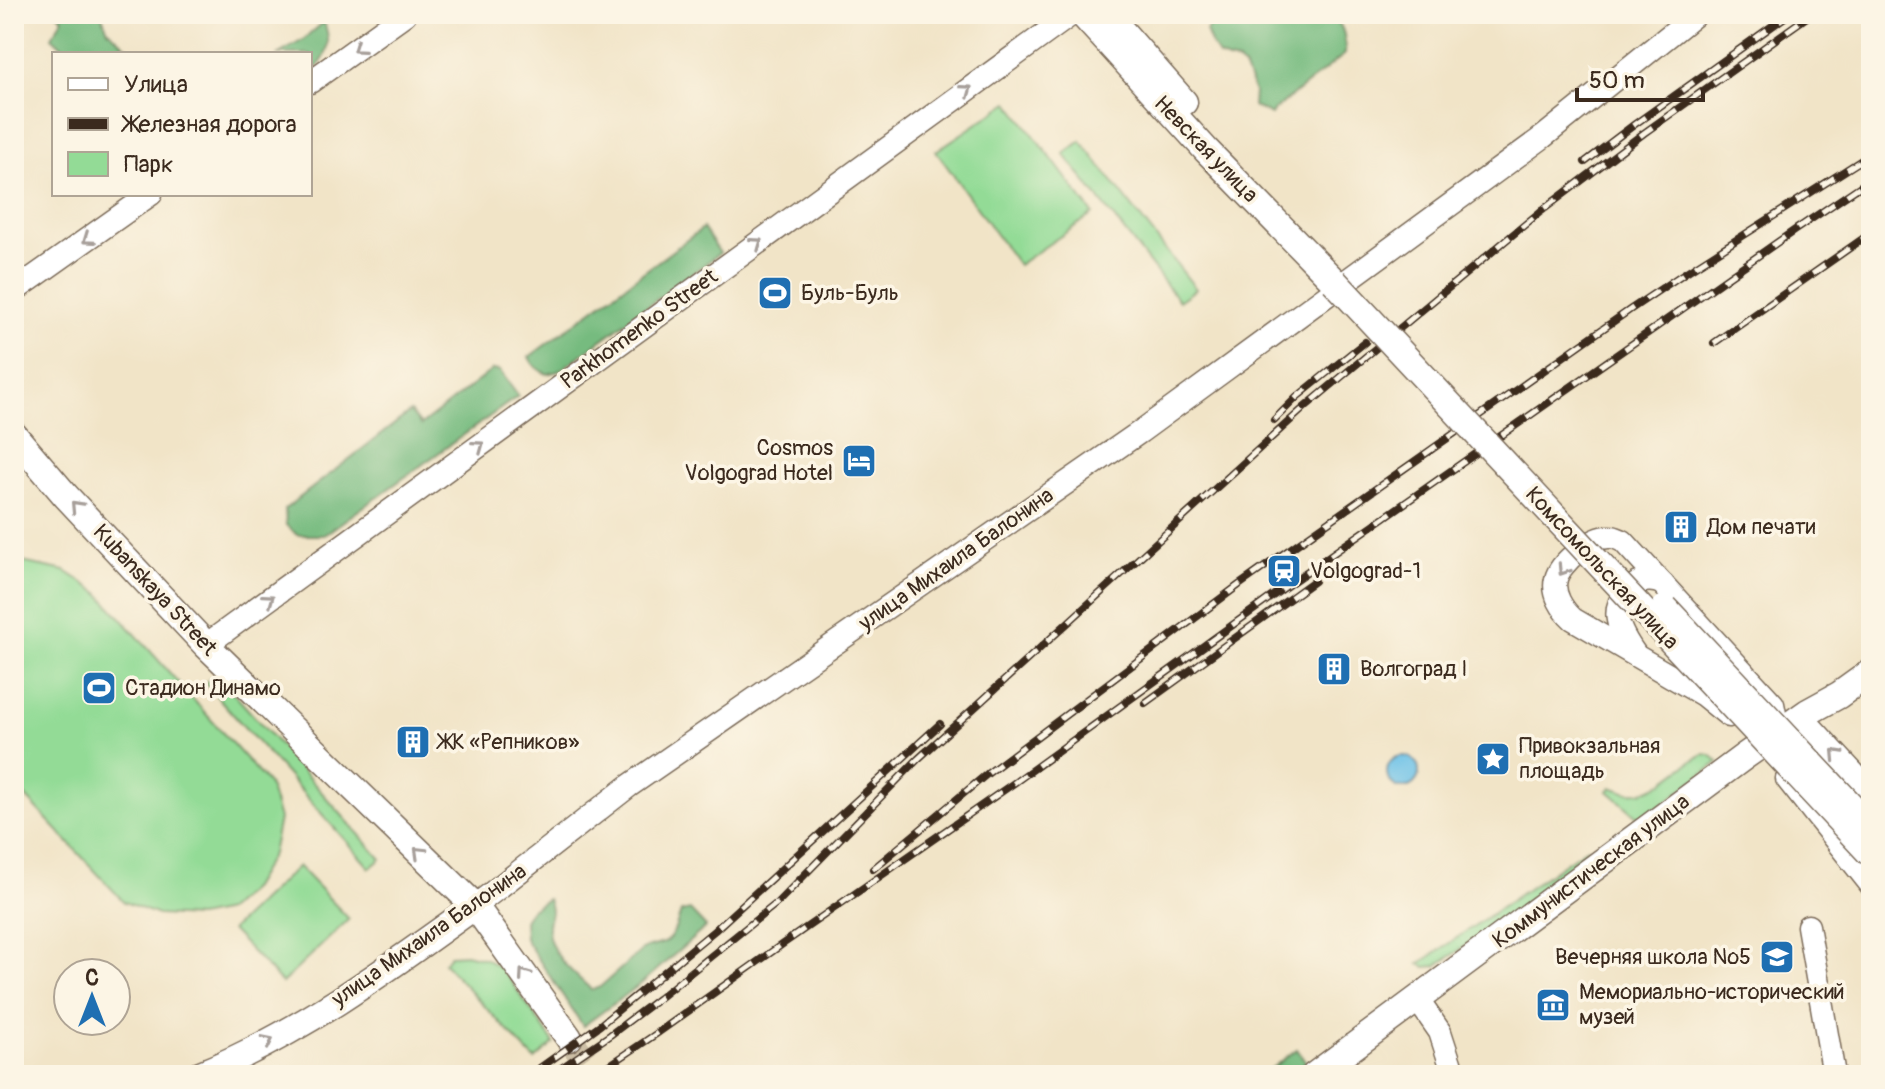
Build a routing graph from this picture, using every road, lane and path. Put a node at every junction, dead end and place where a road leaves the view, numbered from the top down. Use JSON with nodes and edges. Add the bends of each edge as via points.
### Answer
{"nodes":[{"id":1,"x":405,"y":14,"type":"edge"},
{"id":2,"x":1072,"y":14,"type":"edge"},
{"id":3,"x":1082,"y":14,"type":"edge"},
{"id":4,"x":1107,"y":14,"type":"edge"},
{"id":5,"x":1696,"y":14,"type":"edge"},
{"id":6,"x":1132,"y":56,"type":"junction"},
{"id":7,"x":312,"y":81,"type":"edge"},
{"id":8,"x":148,"y":196,"type":"edge"},
{"id":9,"x":1338,"y":276,"type":"junction"},
{"id":10,"x":14,"y":291,"type":"edge"},
{"id":11,"x":14,"y":435,"type":"edge"},
{"id":12,"x":1663,"y":584,"type":"junction"},
{"id":13,"x":206,"y":645,"type":"junction"},
{"id":14,"x":1637,"y":656,"type":"junction"},
{"id":15,"x":1871,"y":672,"type":"edge"},
{"id":16,"x":1773,"y":704,"type":"junction"},
{"id":17,"x":1804,"y":714,"type":"junction"},
{"id":18,"x":1766,"y":741,"type":"junction"},
{"id":19,"x":1871,"y":792,"type":"edge"},
{"id":20,"x":1871,"y":827,"type":"edge"},
{"id":21,"x":1871,"y":854,"type":"edge"},
{"id":22,"x":1871,"y":885,"type":"edge"},
{"id":23,"x":475,"y":906,"type":"junction"},
{"id":24,"x":1808,"y":926,"type":"dead end"},
{"id":25,"x":1417,"y":999,"type":"junction"},
{"id":26,"x":569,"y":1038,"type":"tunnel mouth"},
{"id":27,"x":198,"y":1075,"type":"edge"},
{"id":28,"x":1315,"y":1075,"type":"edge"},
{"id":29,"x":1454,"y":1075,"type":"edge"},
{"id":30,"x":1834,"y":1075,"type":"edge"}],
"edges":[{"from":1,"to":7,"type":"street","one_way":true},
{"from":13,"to":2,"type":"street","name":"Parkhomenko Street","one_way":true},
{"from":3,"to":6,"type":"main road","name":"Невская улица"},
{"from":4,"to":6,"type":"main road","name":"Невская улица"},
{"from":5,"to":23,"type":"street","name":"улица Михаила Балонина","via":[[1543,137],[1140,432],[629,786]]},
{"from":6,"to":9,"type":"main road","name":"Невская улица","via":[[1209,132]]},
{"from":8,"to":10,"type":"street","one_way":true},
{"from":9,"to":20,"type":"main road","name":"Комсомольская улица","bridge":true},
{"from":9,"to":21,"type":"main road","name":"Комсомольская улица","bridge":true},
{"from":13,"to":11,"type":"main road","name":"Kubanskaya Street","one_way":true},
{"from":12,"to":14,"type":"street","via":[[1648,579],[1621,598],[1618,621]]},
{"from":12,"to":14,"type":"street","one_way":true,"via":[[1614,537],[1577,552],[1556,579],[1566,613]]},
{"from":12,"to":16,"type":"street"},
{"from":23,"to":13,"type":"main road","name":"Kubanskaya Street","one_way":true},
{"from":14,"to":18,"type":"street"},
{"from":15,"to":17,"type":"main road","name":"Коммунистическая улица"},
{"from":16,"to":17,"type":"street"},
{"from":16,"to":18,"type":"street","via":[[1777,724]]},
{"from":17,"to":18,"type":"main road","name":"Коммунистическая улица"},
{"from":19,"to":17,"type":"street","one_way":true},
{"from":18,"to":22,"type":"street"},
{"from":18,"to":25,"type":"main road","name":"Коммунистическая улица"},
{"from":26,"to":23,"type":"main road","name":"Kubanskaya Street","one_way":true},
{"from":27,"to":23,"type":"main road","name":"улица Михаила Балонина","one_way":true,"via":[[299,1025]]},
{"from":24,"to":30,"type":"street"},
{"from":25,"to":28,"type":"main road","name":"Коммунистическая улица"},
{"from":25,"to":29,"type":"street","via":[[1440,1032]]}]}
